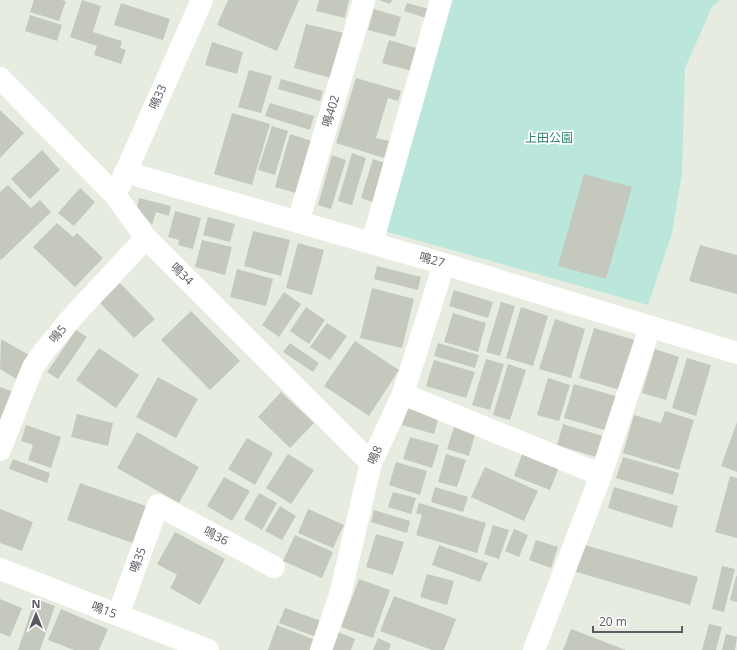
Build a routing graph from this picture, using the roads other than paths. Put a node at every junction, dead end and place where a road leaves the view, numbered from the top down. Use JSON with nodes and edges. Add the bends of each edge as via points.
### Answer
{"nodes":[{"id":1,"x":202,"y":0,"type":"edge"},
{"id":2,"x":364,"y":0,"type":"edge"},
{"id":3,"x":441,"y":0,"type":"edge"},
{"id":4,"x":0,"y":78,"type":"edge"},
{"id":5,"x":125,"y":172,"type":"junction"},
{"id":6,"x":115,"y":195,"type":"junction"},
{"id":7,"x":298,"y":222,"type":"junction"},
{"id":8,"x":146,"y":238,"type":"junction"},
{"id":9,"x":372,"y":243,"type":"junction"},
{"id":10,"x":444,"y":264,"type":"junction"},
{"id":11,"x":650,"y":327,"type":"junction"},
{"id":12,"x":737,"y":353,"type":"edge"},
{"id":13,"x":403,"y":394,"type":"junction"},
{"id":14,"x":0,"y":450,"type":"edge"},
{"id":15,"x":371,"y":463,"type":"junction"},
{"id":16,"x":601,"y":475,"type":"junction"},
{"id":17,"x":158,"y":505,"type":"joint"},
{"id":18,"x":274,"y":567,"type":"dead end"},
{"id":19,"x":0,"y":569,"type":"edge"},
{"id":20,"x":118,"y":615,"type":"junction"},
{"id":21,"x":208,"y":650,"type":"edge"},
{"id":22,"x":322,"y":650,"type":"edge"},
{"id":23,"x":534,"y":650,"type":"edge"}],
"edges":[{"from":1,"to":5,"type":"street","name":"鳴33"},
{"from":2,"to":7,"type":"street","name":"鳴402"},
{"from":3,"to":9,"type":"street"},
{"from":4,"to":6,"type":"street","name":"鳴34"},
{"from":5,"to":6,"type":"street","name":"鳴33"},
{"from":5,"to":7,"type":"street","name":"鳴27"},
{"from":6,"to":8,"type":"street","name":"鳴34"},
{"from":7,"to":9,"type":"street","name":"鳴27"},
{"from":8,"to":14,"type":"street","name":"鳴5","via":[[44,350],[33,367]]},
{"from":8,"to":15,"type":"street","name":"鳴34"},
{"from":9,"to":10,"type":"street","name":"鳴27"},
{"from":10,"to":11,"type":"street","name":"鳴27"},
{"from":10,"to":13,"type":"street","name":"鳴8"},
{"from":11,"to":12,"type":"street","name":"鳴27"},
{"from":11,"to":16,"type":"street"},
{"from":13,"to":15,"type":"street","name":"鳴8"},
{"from":13,"to":16,"type":"street"},
{"from":15,"to":22,"type":"street","name":"鳴8","via":[[340,595]]},
{"from":16,"to":23,"type":"street"},
{"from":17,"to":18,"type":"street","name":"鳴36"},
{"from":17,"to":20,"type":"street","name":"鳴35"},
{"from":19,"to":20,"type":"street","name":"鳴15"},
{"from":20,"to":21,"type":"street","name":"鳴15"}]}
